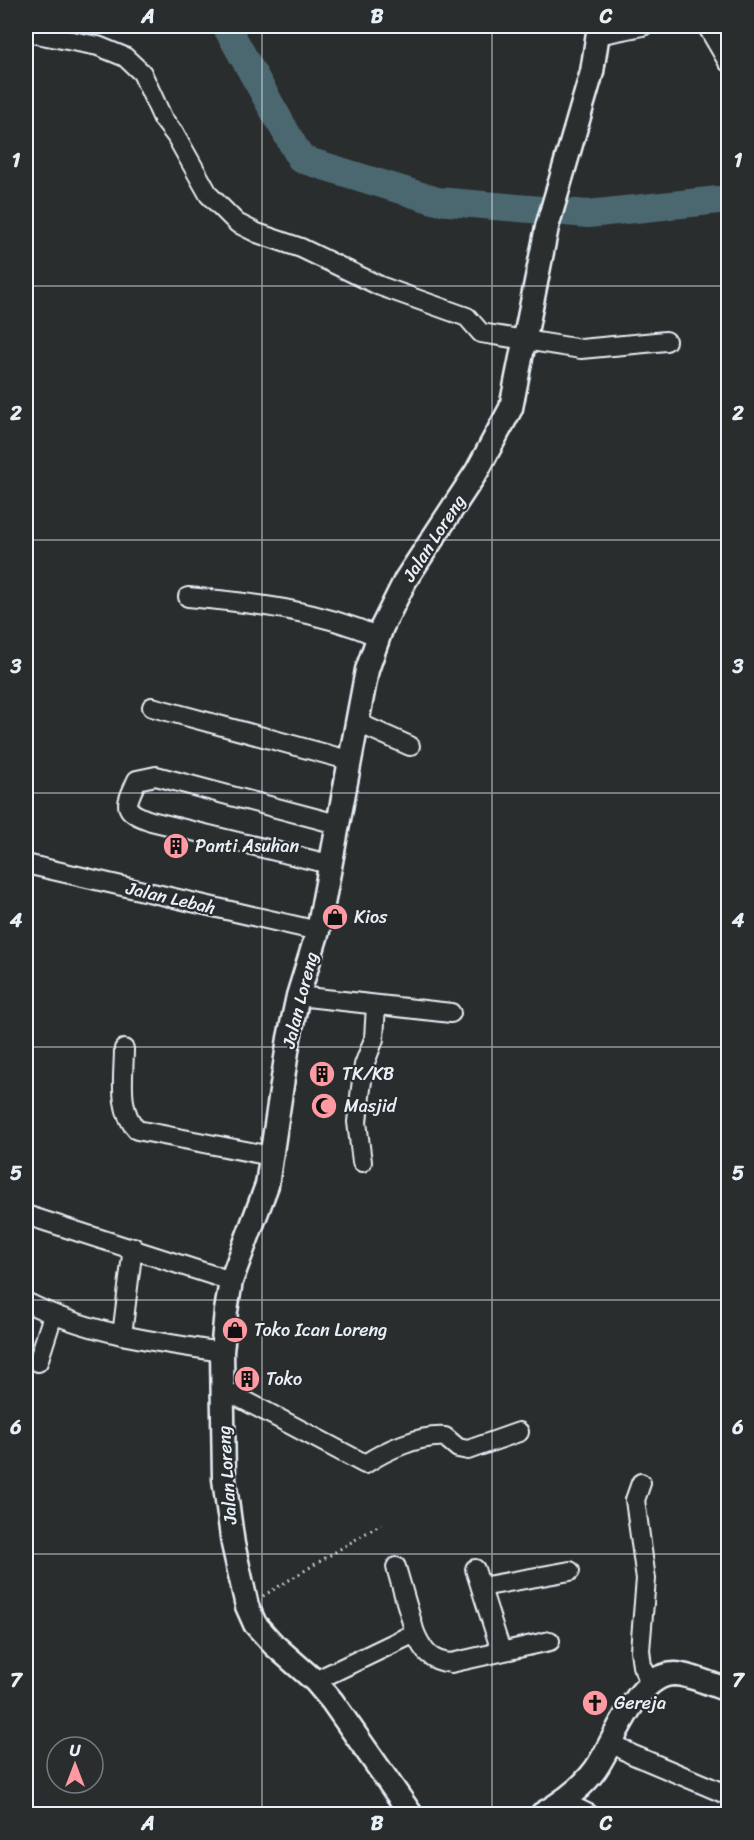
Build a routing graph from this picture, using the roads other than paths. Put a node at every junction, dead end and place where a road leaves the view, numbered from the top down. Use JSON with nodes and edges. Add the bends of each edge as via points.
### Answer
{"nodes":[{"id":1,"x":643,"y":26,"type":"edge"},
{"id":2,"x":707,"y":26,"type":"edge"},
{"id":3,"x":598,"y":30,"type":"edge"},
{"id":4,"x":26,"y":32,"type":"edge"},
{"id":5,"x":729,"y":63,"type":"edge"},
{"id":6,"x":525,"y":339,"type":"junction"},
{"id":7,"x":666,"y":341,"type":"dead end"},
{"id":8,"x":188,"y":597,"type":"dead end"},
{"id":9,"x":379,"y":637,"type":"junction"},
{"id":10,"x":152,"y":707,"type":"dead end"},
{"id":11,"x":356,"y":722,"type":"junction"},
{"id":12,"x":410,"y":746,"type":"dead end"},
{"id":13,"x":348,"y":760,"type":"junction"},
{"id":14,"x":337,"y":824,"type":"junction"},
{"id":15,"x":26,"y":864,"type":"edge"},
{"id":16,"x":329,"y":864,"type":"junction"},
{"id":17,"x":318,"y":931,"type":"junction"},
{"id":18,"x":298,"y":996,"type":"junction"},
{"id":19,"x":376,"y":1005,"type":"junction"},
{"id":20,"x":451,"y":1013,"type":"dead end"},
{"id":21,"x":124,"y":1049,"type":"dead end"},
{"id":22,"x":272,"y":1156,"type":"junction"},
{"id":23,"x":362,"y":1162,"type":"dead end"},
{"id":24,"x":26,"y":1215,"type":"edge"},
{"id":25,"x":133,"y":1247,"type":"junction"},
{"id":26,"x":231,"y":1281,"type":"junction"},
{"id":27,"x":26,"y":1302,"type":"edge"},
{"id":28,"x":53,"y":1315,"type":"junction"},
{"id":29,"x":122,"y":1335,"type":"junction"},
{"id":30,"x":222,"y":1352,"type":"junction"},
{"id":31,"x":38,"y":1362,"type":"dead end"},
{"id":32,"x":223,"y":1389,"type":"junction"},
{"id":33,"x":519,"y":1432,"type":"dead end"},
{"id":34,"x":641,"y":1483,"type":"dead end"},
{"id":35,"x":396,"y":1567,"type":"dead end"},
{"id":36,"x":475,"y":1569,"type":"dead end"},
{"id":37,"x":570,"y":1571,"type":"dead end"},
{"id":38,"x":481,"y":1587,"type":"junction"},
{"id":39,"x":416,"y":1633,"type":"junction"},
{"id":40,"x":550,"y":1641,"type":"dead end"},
{"id":41,"x":501,"y":1651,"type":"junction"},
{"id":42,"x":315,"y":1681,"type":"junction"},
{"id":43,"x":651,"y":1684,"type":"junction"},
{"id":44,"x":729,"y":1690,"type":"edge"},
{"id":45,"x":611,"y":1742,"type":"junction"},
{"id":46,"x":729,"y":1795,"type":"edge"},
{"id":47,"x":562,"y":1801,"type":"junction"},
{"id":48,"x":411,"y":1815,"type":"edge"},
{"id":49,"x":542,"y":1815,"type":"edge"},
{"id":50,"x":589,"y":1815,"type":"edge"}],
"edges":[{"from":1,"to":3,"type":"street"},
{"from":2,"to":5,"type":"street"},
{"from":3,"to":6,"type":"street","name":"Jalan Loreng","via":[[592,72],[547,227]]},
{"from":4,"to":6,"type":"street","via":[[98,46],[125,57],[142,73],[163,119],[209,195],[237,223],[380,286],[467,317],[481,333]]},
{"from":6,"to":7,"type":"street","via":[[580,349]]},
{"from":6,"to":9,"type":"street","name":"Jalan Loreng","via":[[511,408],[477,471],[406,579]]},
{"from":8,"to":9,"type":"street","via":[[315,614]]},
{"from":9,"to":11,"type":"street","name":"Jalan Loreng"},
{"from":10,"to":13,"type":"street"},
{"from":11,"to":12,"type":"street"},
{"from":11,"to":13,"type":"street","name":"Jalan Loreng"},
{"from":13,"to":14,"type":"street","name":"Jalan Loreng"},
{"from":14,"to":16,"type":"street","name":"Jalan Loreng"},
{"from":14,"to":16,"type":"street","via":[[156,776],[137,780],[129,799],[132,814]]},
{"from":15,"to":17,"type":"street","name":"Jalan Lebah"},
{"from":16,"to":17,"type":"street","name":"Jalan Loreng"},
{"from":17,"to":18,"type":"street","name":"Jalan Loreng"},
{"from":18,"to":19,"type":"street"},
{"from":18,"to":22,"type":"street","name":"Jalan Loreng"},
{"from":19,"to":20,"type":"street"},
{"from":19,"to":23,"type":"street","via":[[374,1039],[364,1065],[358,1104]]},
{"from":21,"to":22,"type":"street","via":[[124,1103],[137,1130]]},
{"from":22,"to":26,"type":"street","name":"Jalan Loreng","via":[[259,1212]]},
{"from":24,"to":25,"type":"street"},
{"from":25,"to":26,"type":"street"},
{"from":25,"to":29,"type":"street"},
{"from":26,"to":30,"type":"street","name":"Jalan Loreng"},
{"from":27,"to":28,"type":"street"},
{"from":28,"to":29,"type":"street"},
{"from":28,"to":31,"type":"street"},
{"from":29,"to":30,"type":"street"},
{"from":30,"to":32,"type":"street","name":"Jalan Loreng"},
{"from":32,"to":33,"type":"street","via":[[365,1464],[396,1448],[430,1438],[445,1437],[458,1448],[468,1450]]},
{"from":32,"to":42,"type":"street","name":"Jalan Loreng","via":[[224,1479],[246,1606],[255,1624],[274,1645]]},
{"from":34,"to":43,"type":"street","via":[[635,1500],[646,1579],[640,1650],[642,1666]]},
{"from":35,"to":39,"type":"street"},
{"from":36,"to":38,"type":"street"},
{"from":37,"to":38,"type":"street"},
{"from":38,"to":41,"type":"street"},
{"from":39,"to":41,"type":"street","via":[[424,1651],[438,1662]]},
{"from":39,"to":42,"type":"street"},
{"from":40,"to":41,"type":"street"},
{"from":42,"to":48,"type":"street","name":"Jalan Loreng"},
{"from":43,"to":44,"type":"street","via":[[675,1674]]},
{"from":43,"to":45,"type":"street","via":[[640,1694]]},
{"from":45,"to":46,"type":"street"},
{"from":45,"to":47,"type":"street","via":[[595,1770]]},
{"from":47,"to":49,"type":"street"},
{"from":47,"to":50,"type":"street"}]}
